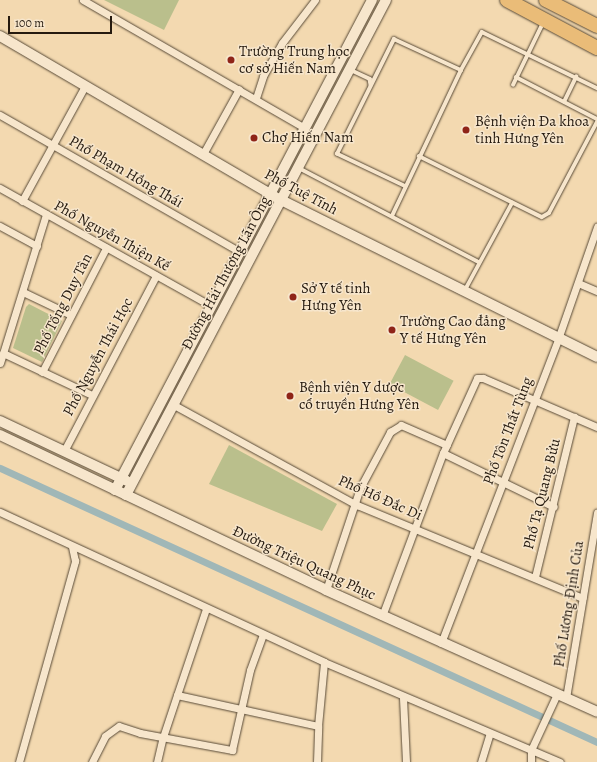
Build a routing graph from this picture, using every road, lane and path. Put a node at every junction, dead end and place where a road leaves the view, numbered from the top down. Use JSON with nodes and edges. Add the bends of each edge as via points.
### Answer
{"nodes":[{"id":1,"x":83,"y":0,"type":"edge"},
{"id":2,"x":315,"y":0,"type":"edge"},
{"id":3,"x":372,"y":0,"type":"edge"},
{"id":4,"x":386,"y":0,"type":"edge"},
{"id":5,"x":507,"y":0,"type":"edge"},
{"id":6,"x":546,"y":0,"type":"edge"},
{"id":7,"x":545,"y":20,"type":"junction"},
{"id":8,"x":597,"y":26,"type":"edge"},
{"id":9,"x":0,"y":36,"type":"edge"},
{"id":10,"x":597,"y":48,"type":"edge"},
{"id":11,"x":528,"y":54,"type":"junction"},
{"id":12,"x":338,"y":64,"type":"junction"},
{"id":13,"x":350,"y":69,"type":"junction"},
{"id":14,"x":461,"y":70,"type":"junction"},
{"id":15,"x":576,"y":77,"type":"junction"},
{"id":16,"x":516,"y":78,"type":"junction"},
{"id":17,"x":513,"y":85,"type":"dead end"},
{"id":18,"x":85,"y":86,"type":"junction"},
{"id":19,"x":371,"y":86,"type":"junction"},
{"id":20,"x":597,"y":88,"type":"edge"},
{"id":21,"x":239,"y":89,"type":"junction"},
{"id":22,"x":256,"y":98,"type":"junction"},
{"id":23,"x":564,"y":102,"type":"junction"},
{"id":24,"x":0,"y":115,"type":"edge"},
{"id":25,"x":597,"y":120,"type":"edge"},
{"id":26,"x":305,"y":128,"type":"junction"},
{"id":27,"x":53,"y":145,"type":"junction"},
{"id":28,"x":203,"y":154,"type":"junction"},
{"id":29,"x":419,"y":156,"type":"junction"},
{"id":30,"x":298,"y":167,"type":"junction"},
{"id":31,"x":404,"y":186,"type":"junction"},
{"id":32,"x":0,"y":188,"type":"edge"},
{"id":33,"x":270,"y":194,"type":"junction"},
{"id":34,"x":281,"y":200,"type":"junction"},
{"id":35,"x":22,"y":201,"type":"junction"},
{"id":36,"x":512,"y":203,"type":"junction"},
{"id":37,"x":46,"y":214,"type":"junction"},
{"id":38,"x":392,"y":216,"type":"junction"},
{"id":39,"x":0,"y":226,"type":"edge"},
{"id":40,"x":597,"y":227,"type":"edge"},
{"id":41,"x":37,"y":246,"type":"junction"},
{"id":42,"x":106,"y":248,"type":"junction"},
{"id":43,"x":240,"y":252,"type":"junction"},
{"id":44,"x":479,"y":262,"type":"junction"},
{"id":45,"x":156,"y":276,"type":"junction"},
{"id":46,"x":578,"y":283,"type":"junction"},
{"id":47,"x":597,"y":291,"type":"edge"},
{"id":48,"x":23,"y":292,"type":"junction"},
{"id":49,"x":464,"y":292,"type":"junction"},
{"id":50,"x":211,"y":306,"type":"junction"},
{"id":51,"x":71,"y":315,"type":"junction"},
{"id":52,"x":558,"y":339,"type":"junction"},
{"id":53,"x":188,"y":350,"type":"junction"},
{"id":54,"x":3,"y":353,"type":"junction"},
{"id":55,"x":199,"y":356,"type":"junction"},
{"id":56,"x":597,"y":357,"type":"edge"},
{"id":57,"x":0,"y":363,"type":"edge"},
{"id":58,"x":42,"y":372,"type":"junction"},
{"id":59,"x":92,"y":395,"type":"junction"},
{"id":60,"x":534,"y":400,"type":"junction"},
{"id":61,"x":174,"y":405,"type":"junction"},
{"id":62,"x":574,"y":417,"type":"junction"},
{"id":63,"x":0,"y":421,"type":"edge"},
{"id":64,"x":597,"y":427,"type":"edge"},
{"id":65,"x":0,"y":435,"type":"edge"},
{"id":66,"x":446,"y":445,"type":"junction"},
{"id":67,"x":64,"y":451,"type":"junction"},
{"id":68,"x":443,"y":453,"type":"junction"},
{"id":69,"x":121,"y":478,"type":"junction"},
{"id":70,"x":503,"y":480,"type":"junction"},
{"id":71,"x":132,"y":483,"type":"junction"},
{"id":72,"x":115,"y":490,"type":"junction"},
{"id":73,"x":126,"y":495,"type":"junction"},
{"id":74,"x":355,"y":504,"type":"junction"},
{"id":75,"x":554,"y":506,"type":"junction"},
{"id":76,"x":0,"y":512,"type":"edge"},
{"id":77,"x":597,"y":514,"type":"edge"},
{"id":78,"x":415,"y":528,"type":"junction"},
{"id":79,"x":72,"y":547,"type":"junction"},
{"id":80,"x":475,"y":553,"type":"junction"},
{"id":81,"x":535,"y":577,"type":"junction"},
{"id":82,"x":326,"y":590,"type":"junction"},
{"id":83,"x":584,"y":598,"type":"junction"},
{"id":84,"x":206,"y":609,"type":"junction"},
{"id":85,"x":382,"y":616,"type":"junction"},
{"id":86,"x":263,"y":635,"type":"junction"},
{"id":87,"x":441,"y":643,"type":"junction"},
{"id":88,"x":324,"y":662,"type":"junction"},
{"id":89,"x":557,"y":694,"type":"junction"},
{"id":90,"x":177,"y":695,"type":"junction"},
{"id":91,"x":403,"y":698,"type":"junction"},
{"id":92,"x":566,"y":698,"type":"junction"},
{"id":93,"x":241,"y":709,"type":"junction"},
{"id":94,"x":597,"y":712,"type":"edge"},
{"id":95,"x":318,"y":726,"type":"junction"},
{"id":96,"x":490,"y":733,"type":"junction"},
{"id":97,"x":162,"y":737,"type":"junction"},
{"id":98,"x":531,"y":750,"type":"junction"},
{"id":99,"x":19,"y":762,"type":"edge"},
{"id":100,"x":92,"y":762,"type":"edge"},
{"id":101,"x":157,"y":762,"type":"edge"},
{"id":102,"x":317,"y":762,"type":"edge"},
{"id":103,"x":406,"y":762,"type":"edge"},
{"id":104,"x":481,"y":762,"type":"edge"},
{"id":105,"x":531,"y":762,"type":"edge"},
{"id":106,"x":560,"y":762,"type":"edge"}],
"edges":[{"from":1,"to":21,"type":"street"},
{"from":2,"to":22,"type":"street","via":[[282,43],[263,76]]},
{"from":3,"to":12,"type":"street","name":"Đường Hải Thượng Lãn Ông"},
{"from":4,"to":13,"type":"street","name":"Đường Hải Thượng Lãn Ông"},
{"from":5,"to":7,"type":"highway"},
{"from":6,"to":8,"type":"highway"},
{"from":7,"to":10,"type":"highway"},
{"from":7,"to":11,"type":"lane"},
{"from":9,"to":18,"type":"street","name":"Phố Tuệ Tĩnh"},
{"from":11,"to":14,"type":"lane","via":[[482,32]]},
{"from":11,"to":15,"type":"lane"},
{"from":11,"to":16,"type":"lane"},
{"from":12,"to":13,"type":"street"},
{"from":12,"to":26,"type":"street","name":"Đường Hải Thượng Lãn Ông"},
{"from":13,"to":19,"type":"lane","via":[[370,79]]},
{"from":13,"to":30,"type":"street","name":"Đường Hải Thượng Lãn Ông"},
{"from":14,"to":19,"type":"lane","via":[[394,39]]},
{"from":14,"to":29,"type":"lane"},
{"from":15,"to":20,"type":"lane"},
{"from":15,"to":23,"type":"lane"},
{"from":16,"to":17,"type":"lane"},
{"from":16,"to":23,"type":"lane"},
{"from":18,"to":27,"type":"street"},
{"from":18,"to":28,"type":"street","name":"Phố Tuệ Tĩnh"},
{"from":19,"to":31,"type":"lane","via":[[337,154]]},
{"from":21,"to":22,"type":"street"},
{"from":21,"to":28,"type":"street"},
{"from":22,"to":26,"type":"street"},
{"from":23,"to":25,"type":"lane"},
{"from":24,"to":27,"type":"street","name":"Phố Phạm Hồng Thái"},
{"from":25,"to":36,"type":"lane","via":[[549,214],[538,216]]},
{"from":26,"to":33,"type":"street","name":"Đường Hải Thượng Lãn Ông"},
{"from":27,"to":35,"type":"street"},
{"from":27,"to":43,"type":"street","name":"Phố Phạm Hồng Thái"},
{"from":28,"to":33,"type":"street","name":"Phố Tuệ Tĩnh"},
{"from":29,"to":31,"type":"lane"},
{"from":29,"to":36,"type":"lane"},
{"from":30,"to":34,"type":"street","name":"Đường Hải Thượng Lãn Ông"},
{"from":30,"to":38,"type":"lane"},
{"from":31,"to":38,"type":"lane"},
{"from":32,"to":35,"type":"street","name":"Phố Nguyễn Thiện Kế"},
{"from":33,"to":34,"type":"street","name":"Phố Tuệ Tĩnh"},
{"from":33,"to":43,"type":"street","name":"Đường Hải Thượng Lãn Ông"},
{"from":34,"to":49,"type":"street","name":"Phố Tuệ Tĩnh"},
{"from":34,"to":55,"type":"street","name":"Đường Hải Thượng Lãn Ông"},
{"from":35,"to":37,"type":"street","name":"Phố Nguyễn Thiện Kế"},
{"from":36,"to":44,"type":"lane"},
{"from":37,"to":41,"type":"street"},
{"from":37,"to":42,"type":"street","name":"Phố Nguyễn Thiện Kế"},
{"from":38,"to":44,"type":"lane"},
{"from":39,"to":41,"type":"street"},
{"from":40,"to":46,"type":"street","name":"Phố Tôn Thất Tùng"},
{"from":41,"to":48,"type":"street"},
{"from":42,"to":45,"type":"street","name":"Phố Nguyễn Thiện Kế"},
{"from":42,"to":51,"type":"street","name":"Phố Tống Duy Tân"},
{"from":43,"to":50,"type":"street","name":"Đường Hải Thượng Lãn Ông"},
{"from":44,"to":49,"type":"lane"},
{"from":45,"to":50,"type":"street","name":"Phố Nguyễn Thiện Kế"},
{"from":45,"to":59,"type":"street","name":"Phố Nguyễn Thái Học"},
{"from":46,"to":47,"type":"street"},
{"from":46,"to":52,"type":"street","name":"Phố Tôn Thất Tùng"},
{"from":48,"to":51,"type":"street"},
{"from":48,"to":54,"type":"street"},
{"from":49,"to":52,"type":"street","name":"Phố Tuệ Tĩnh"},
{"from":50,"to":53,"type":"street","name":"Đường Hải Thượng Lãn Ông"},
{"from":51,"to":58,"type":"street","name":"Phố Tống Duy Tân"},
{"from":52,"to":56,"type":"street","name":"Phố Tuệ Tĩnh"},
{"from":52,"to":60,"type":"street","name":"Phố Tôn Thất Tùng"},
{"from":53,"to":55,"type":"street"},
{"from":53,"to":69,"type":"street","name":"Đường Hải Thượng Lãn Ông"},
{"from":54,"to":57,"type":"street"},
{"from":54,"to":58,"type":"street"},
{"from":55,"to":61,"type":"street","name":"Đường Hải Thượng Lãn Ông"},
{"from":58,"to":59,"type":"street"},
{"from":59,"to":67,"type":"street","name":"Phố Nguyễn Thái Học"},
{"from":60,"to":62,"type":"street"},
{"from":60,"to":66,"type":"street","via":[[483,378],[477,378]]},
{"from":60,"to":70,"type":"street","name":"Phố Tôn Thất Tùng"},
{"from":61,"to":71,"type":"street","name":"Đường Hải Thượng Lãn Ông"},
{"from":61,"to":74,"type":"street","name":"Phố Hồ Đắc Di"},
{"from":62,"to":64,"type":"street"},
{"from":62,"to":75,"type":"street","name":"Phố Tạ Quang Bửu"},
{"from":63,"to":67,"type":"street"},
{"from":65,"to":72,"type":"street","name":"Đường Triệu Quang Phục"},
{"from":66,"to":68,"type":"street"},
{"from":66,"to":74,"type":"street","via":[[400,424],[396,425],[386,439]]},
{"from":67,"to":69,"type":"street"},
{"from":68,"to":70,"type":"street"},
{"from":68,"to":78,"type":"street"},
{"from":69,"to":71,"type":"street"},
{"from":69,"to":72,"type":"street","name":"Đường Hải Thượng Lãn Ông"},
{"from":70,"to":75,"type":"street"},
{"from":70,"to":80,"type":"street","name":"Phố Tôn Thất Tùng"},
{"from":71,"to":73,"type":"street","name":"Đường Hải Thượng Lãn Ông"},
{"from":72,"to":73,"type":"street","name":"Đường Triệu Quang Phục"},
{"from":73,"to":82,"type":"street","name":"Đường Triệu Quang Phục"},
{"from":74,"to":78,"type":"street","name":"Phố Hồ Đắc Di"},
{"from":74,"to":82,"type":"street"},
{"from":75,"to":81,"type":"street","name":"Phố Tạ Quang Bửu"},
{"from":76,"to":79,"type":"street"},
{"from":77,"to":83,"type":"street","name":"Phố Lương Định Của"},
{"from":78,"to":80,"type":"street","name":"Phố Hồ Đắc Di"},
{"from":78,"to":85,"type":"street"},
{"from":79,"to":84,"type":"street"},
{"from":79,"to":99,"type":"street","via":[[75,561]]},
{"from":80,"to":81,"type":"street","name":"Phố Hồ Đắc Di"},
{"from":80,"to":87,"type":"street","name":"Phố Tôn Thất Tùng"},
{"from":81,"to":83,"type":"street","name":"Phố Hồ Đắc Di"},
{"from":82,"to":85,"type":"street","name":"Đường Triệu Quang Phục"},
{"from":83,"to":92,"type":"street","name":"Phố Lương Định Của"},
{"from":84,"to":86,"type":"street"},
{"from":84,"to":90,"type":"street"},
{"from":85,"to":87,"type":"street","name":"Đường Triệu Quang Phục"},
{"from":86,"to":88,"type":"street"},
{"from":86,"to":93,"type":"street","via":[[250,670]]},
{"from":87,"to":89,"type":"street","name":"Đường Triệu Quang Phục"},
{"from":88,"to":91,"type":"street"},
{"from":88,"to":95,"type":"street"},
{"from":89,"to":92,"type":"street","name":"Đường Triệu Quang Phục"},
{"from":89,"to":98,"type":"street"},
{"from":90,"to":93,"type":"street"},
{"from":90,"to":97,"type":"street"},
{"from":91,"to":96,"type":"street"},
{"from":91,"to":103,"type":"street"},
{"from":92,"to":94,"type":"street","name":"Đường Triệu Quang Phục"},
{"from":93,"to":95,"type":"street"},
{"from":93,"to":97,"type":"street","via":[[232,750]]},
{"from":95,"to":102,"type":"street"},
{"from":96,"to":98,"type":"street"},
{"from":96,"to":104,"type":"street"},
{"from":97,"to":100,"type":"street","via":[[119,726],[105,736]]},
{"from":97,"to":101,"type":"street"},
{"from":98,"to":105,"type":"street"},
{"from":98,"to":106,"type":"street"}]}
